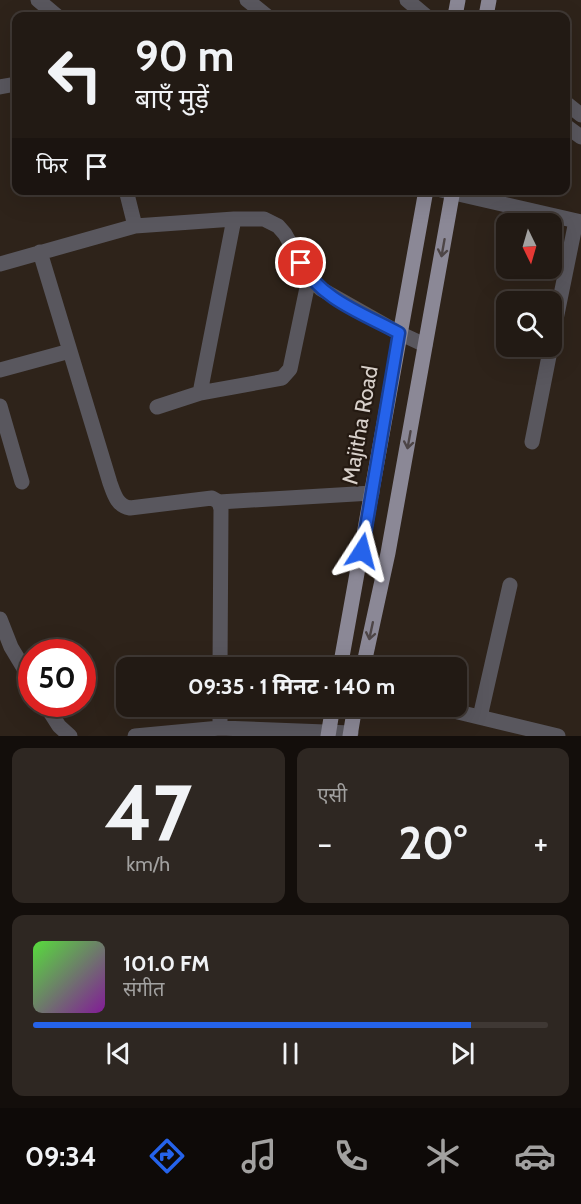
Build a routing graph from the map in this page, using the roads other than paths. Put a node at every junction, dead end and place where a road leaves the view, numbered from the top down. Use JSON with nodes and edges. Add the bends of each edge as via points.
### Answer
{"nodes":[{"id":1,"x":38,"y":0,"type":"edge"},
{"id":2,"x":248,"y":0,"type":"edge"},
{"id":3,"x":407,"y":0,"type":"edge"},
{"id":4,"x":52,"y":12,"type":"edge"},
{"id":5,"x":262,"y":12,"type":"edge"},
{"id":6,"x":421,"y":12,"type":"edge"},
{"id":7,"x":127,"y":195,"type":"edge"},
{"id":8,"x":425,"y":195,"type":"edge"},
{"id":9,"x":448,"y":195,"type":"edge"},
{"id":10,"x":466,"y":195,"type":"edge"},
{"id":11,"x":234,"y":219,"type":"junction"},
{"id":12,"x":578,"y":221,"type":"edge"},
{"id":13,"x":135,"y":225,"type":"junction"},
{"id":14,"x":40,"y":252,"type":"junction"},
{"id":15,"x":0,"y":264,"type":"edge"},
{"id":16,"x":309,"y":278,"type":"junction"},
{"id":17,"x":562,"y":294,"type":"edge"},
{"id":18,"x":399,"y":333,"type":"junction"},
{"id":19,"x":425,"y":345,"type":"junction"},
{"id":20,"x":70,"y":351,"type":"junction"},
{"id":21,"x":548,"y":357,"type":"edge"},
{"id":22,"x":0,"y":370,"type":"edge"},
{"id":23,"x":200,"y":393,"type":"junction"},
{"id":24,"x":0,"y":406,"type":"edge"},
{"id":25,"x":157,"y":407,"type":"dead end"},
{"id":26,"x":532,"y":442,"type":"dead end"},
{"id":27,"x":22,"y":482,"type":"dead end"},
{"id":28,"x":372,"y":493,"type":"junction"},
{"id":29,"x":219,"y":502,"type":"junction"},
{"id":30,"x":362,"y":551,"type":"junction"},
{"id":31,"x":387,"y":557,"type":"junction"},
{"id":32,"x":510,"y":585,"type":"dead end"},
{"id":33,"x":0,"y":619,"type":"edge"},
{"id":34,"x":220,"y":657,"type":"edge"},
{"id":35,"x":342,"y":657,"type":"edge"},
{"id":36,"x":365,"y":657,"type":"edge"},
{"id":37,"x":18,"y":659,"type":"edge"},
{"id":38,"x":467,"y":714,"type":"edge"},
{"id":39,"x":53,"y":717,"type":"edge"},
{"id":40,"x":220,"y":717,"type":"edge"},
{"id":41,"x":331,"y":717,"type":"edge"},
{"id":42,"x":354,"y":717,"type":"edge"},
{"id":43,"x":480,"y":717,"type":"junction"},
{"id":44,"x":220,"y":728,"type":"junction"},
{"id":45,"x":171,"y":734,"type":"edge"},
{"id":46,"x":329,"y":734,"type":"edge"},
{"id":47,"x":350,"y":734,"type":"edge"},
{"id":48,"x":70,"y":736,"type":"edge"},
{"id":49,"x":135,"y":736,"type":"edge"},
{"id":50,"x":558,"y":736,"type":"edge"}],
"edges":[{"from":1,"to":4,"type":"street"},
{"from":2,"to":5,"type":"street"},
{"from":3,"to":6,"type":"street"},
{"from":7,"to":13,"type":"street"},
{"from":8,"to":18,"type":"main road","name":"Majitha Road"},
{"from":9,"to":19,"type":"main road","one_way":true},
{"from":10,"to":12,"type":"street"},
{"from":11,"to":13,"type":"street"},
{"from":11,"to":16,"type":"street","via":[[264,219],[278,226]]},
{"from":11,"to":23,"type":"street"},
{"from":12,"to":17,"type":"street"},
{"from":13,"to":14,"type":"street"},
{"from":14,"to":15,"type":"street"},
{"from":14,"to":20,"type":"street"},
{"from":16,"to":18,"type":"street","via":[[330,296]]},
{"from":16,"to":23,"type":"street","via":[[287,375]]},
{"from":18,"to":19,"type":"street"},
{"from":18,"to":28,"type":"main road","name":"Majitha Road"},
{"from":19,"to":31,"type":"main road","one_way":true},
{"from":20,"to":22,"type":"street"},
{"from":20,"to":29,"type":"street","via":[[118,502],[130,508],[212,498]]},
{"from":21,"to":26,"type":"street"},
{"from":23,"to":25,"type":"street"},
{"from":24,"to":27,"type":"street"},
{"from":28,"to":29,"type":"street"},
{"from":28,"to":30,"type":"main road","name":"Majitha Road"},
{"from":29,"to":34,"type":"street"},
{"from":30,"to":31,"type":"main road"},
{"from":30,"to":35,"type":"main road","name":"Majitha Road"},
{"from":31,"to":36,"type":"main road","one_way":true},
{"from":32,"to":43,"type":"street"},
{"from":33,"to":37,"type":"street"},
{"from":38,"to":43,"type":"street"},
{"from":39,"to":48,"type":"street"},
{"from":40,"to":44,"type":"street"},
{"from":41,"to":46,"type":"main road"},
{"from":42,"to":47,"type":"main road"},
{"from":43,"to":50,"type":"street"},
{"from":44,"to":45,"type":"street"},
{"from":44,"to":46,"type":"street"},
{"from":45,"to":49,"type":"street"},
{"from":46,"to":47,"type":"street"}]}
